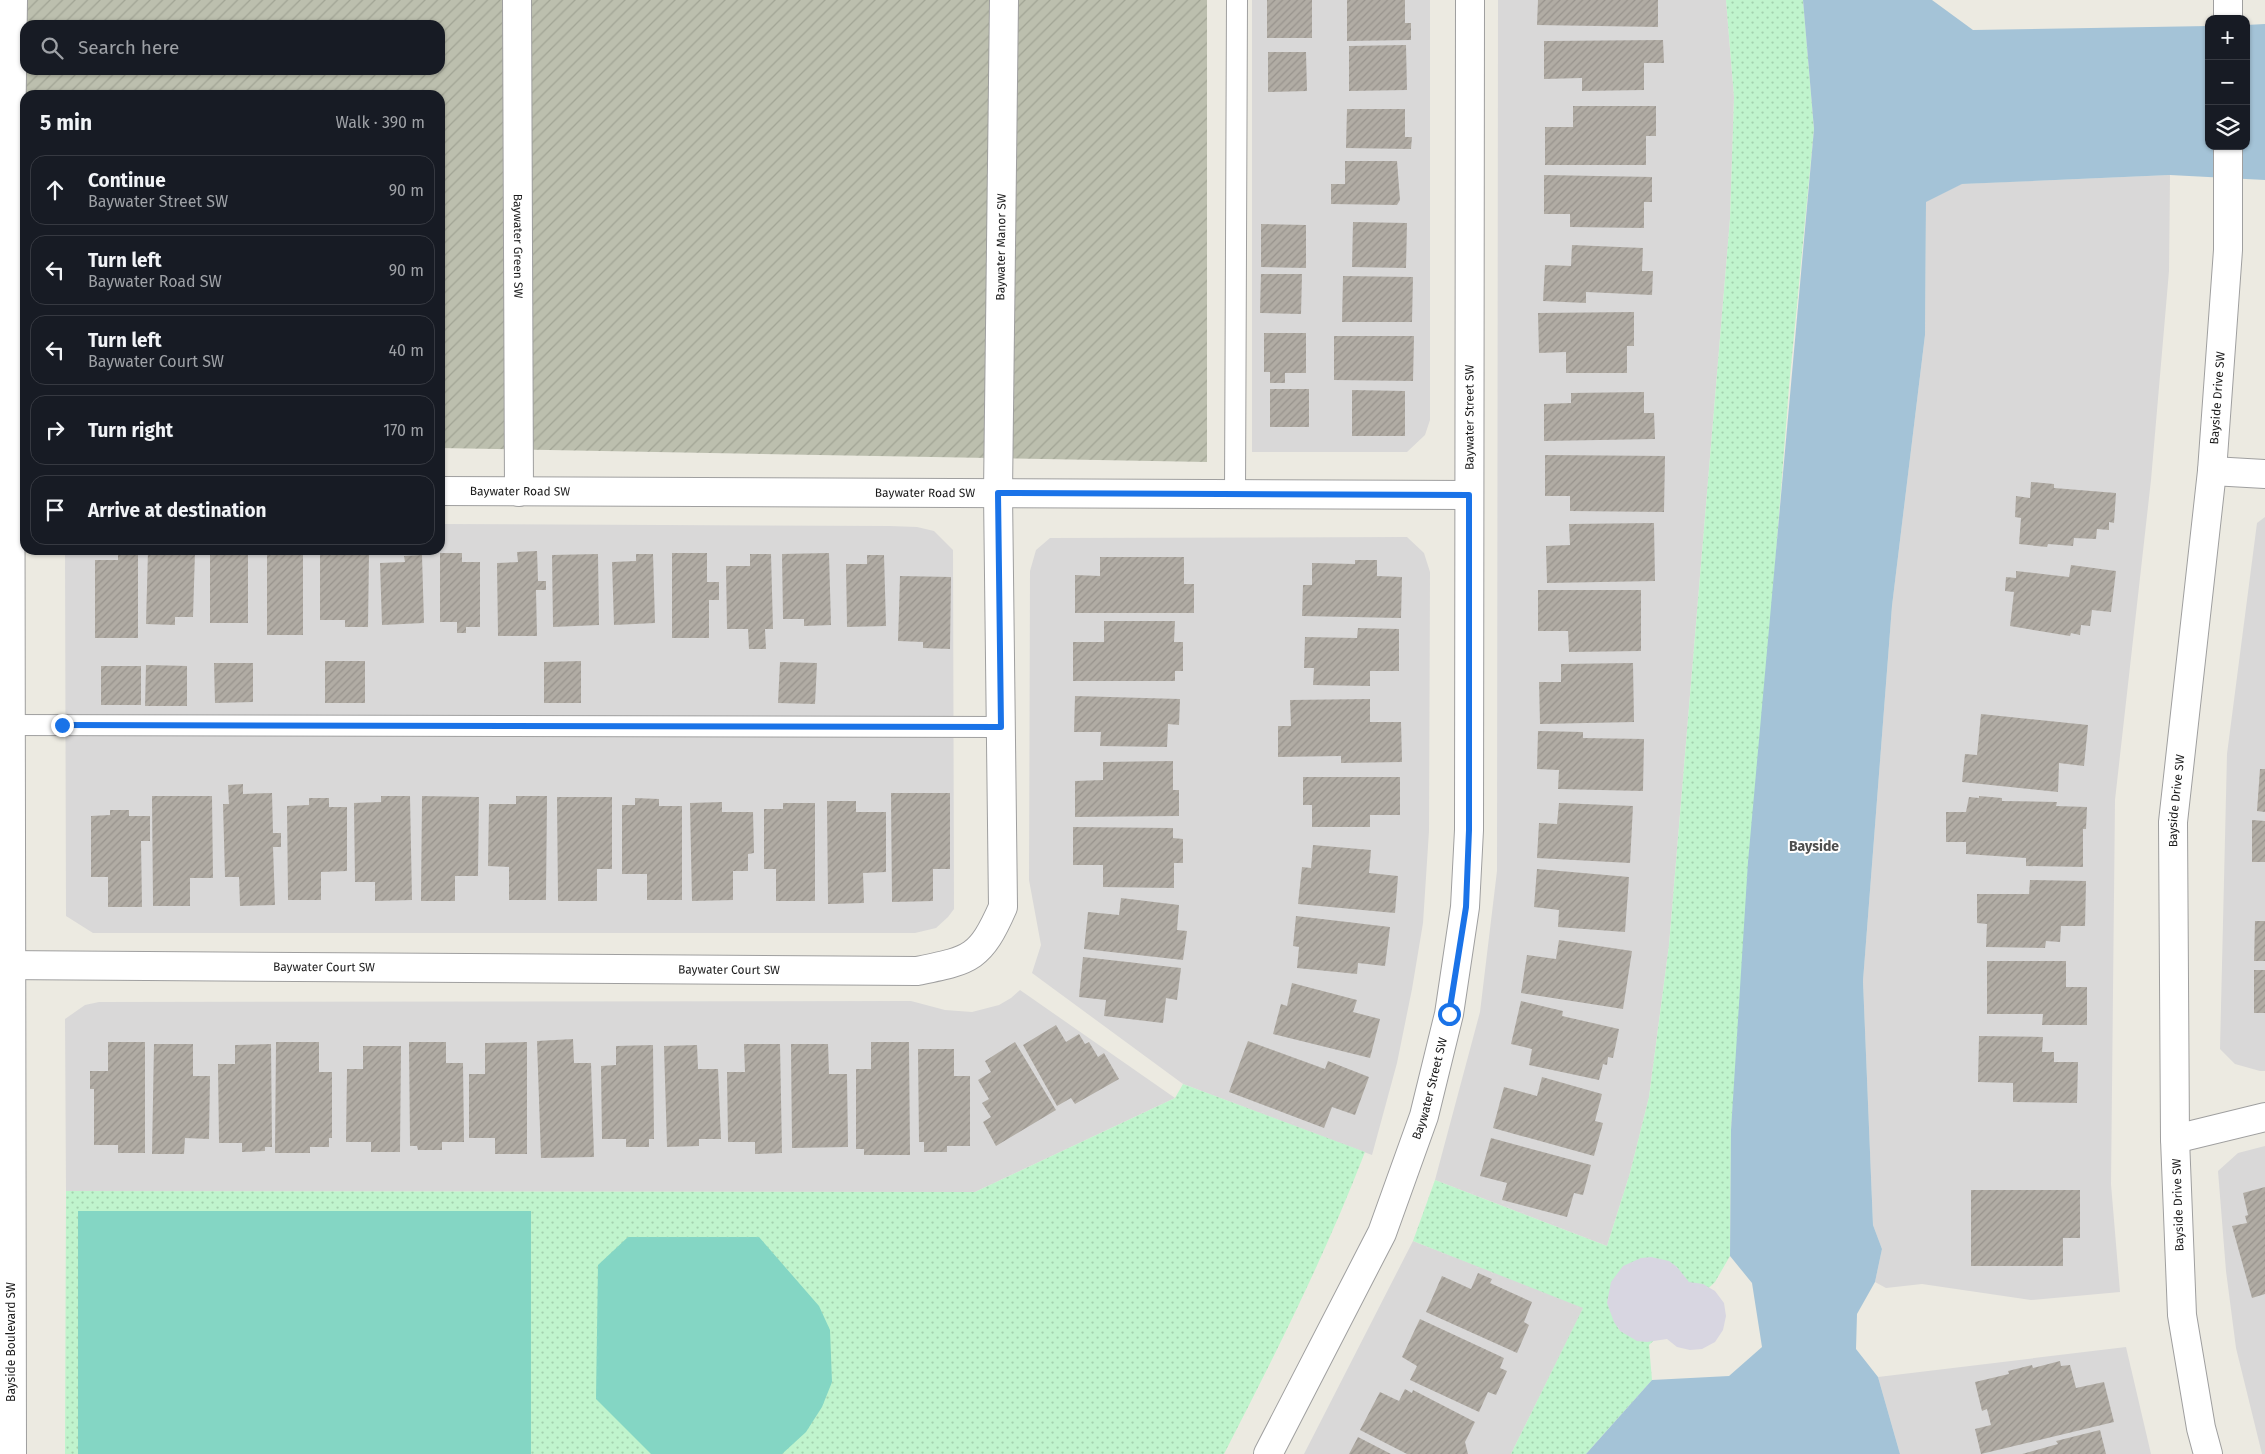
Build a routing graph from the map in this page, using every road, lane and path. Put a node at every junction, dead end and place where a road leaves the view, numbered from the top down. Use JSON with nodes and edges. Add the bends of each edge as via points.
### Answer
{"nodes":[{"id":1,"x":13,"y":0,"type":"edge"},
{"id":2,"x":517,"y":0,"type":"edge"},
{"id":3,"x":1004,"y":0,"type":"edge"},
{"id":4,"x":1237,"y":0,"type":"edge"},
{"id":5,"x":1470,"y":0,"type":"edge"},
{"id":6,"x":2228,"y":0,"type":"edge"},
{"id":7,"x":2228,"y":15,"type":"edge"},
{"id":8,"x":2228,"y":150,"type":"edge"},
{"id":9,"x":2212,"y":471,"type":"junction"},
{"id":10,"x":2265,"y":474,"type":"edge"},
{"id":11,"x":12,"y":490,"type":"edge"},
{"id":12,"x":445,"y":491,"type":"edge"},
{"id":13,"x":519,"y":492,"type":"junction"},
{"id":14,"x":998,"y":493,"type":"junction"},
{"id":15,"x":1235,"y":494,"type":"junction"},
{"id":16,"x":1469,"y":495,"type":"junction"},
{"id":17,"x":5,"y":725,"type":"edge"},
{"id":18,"x":1001,"y":727,"type":"junction"},
{"id":19,"x":5,"y":965,"type":"edge"},
{"id":20,"x":2265,"y":1117,"type":"edge"},
{"id":21,"x":2175,"y":1139,"type":"junction"},
{"id":22,"x":6,"y":1214,"type":"edge"},
{"id":23,"x":12,"y":1454,"type":"edge"},
{"id":24,"x":1268,"y":1454,"type":"edge"},
{"id":25,"x":2208,"y":1454,"type":"edge"}],
"edges":[{"from":1,"to":11,"type":"street","name":"Bayside Boulevard SW"},
{"from":2,"to":13,"type":"street","name":"Baywater Green SW"},
{"from":3,"to":14,"type":"street","name":"Baywater Manor SW"},
{"from":4,"to":15,"type":"lane"},
{"from":5,"to":16,"type":"street","name":"Baywater Street SW"},
{"from":6,"to":7,"type":"street"},
{"from":8,"to":9,"type":"street","name":"Bayside Drive SW","via":[[2228,250]]},
{"from":9,"to":10,"type":"street"},
{"from":9,"to":21,"type":"street","name":"Bayside Drive SW","via":[[2174,822]]},
{"from":11,"to":17,"type":"street","name":"Bayside Boulevard SW"},
{"from":12,"to":13,"type":"street","name":"Baywater Road SW"},
{"from":13,"to":14,"type":"street","name":"Baywater Road SW"},
{"from":14,"to":15,"type":"street","name":"Baywater Road SW"},
{"from":14,"to":18,"type":"street","name":"Baywater Court SW"},
{"from":15,"to":16,"type":"street","name":"Baywater Road SW"},
{"from":16,"to":24,"type":"street","name":"Baywater Street SW","via":[[1469,830],[1466,907],[1449,1014],[1424,1116],[1382,1233]]},
{"from":17,"to":18,"type":"lane"},
{"from":17,"to":19,"type":"street","name":"Bayside Boulevard SW"},
{"from":18,"to":19,"type":"street","name":"Baywater Court SW","via":[[1003,907],[982,947],[974,954],[948,964],[917,971]]},
{"from":19,"to":22,"type":"street","name":"Bayside Boulevard SW"},
{"from":20,"to":21,"type":"street"},
{"from":21,"to":25,"type":"street","name":"Bayside Drive SW","via":[[2182,1315]]},
{"from":22,"to":23,"type":"street","name":"Bayside Boulevard SW"}]}
